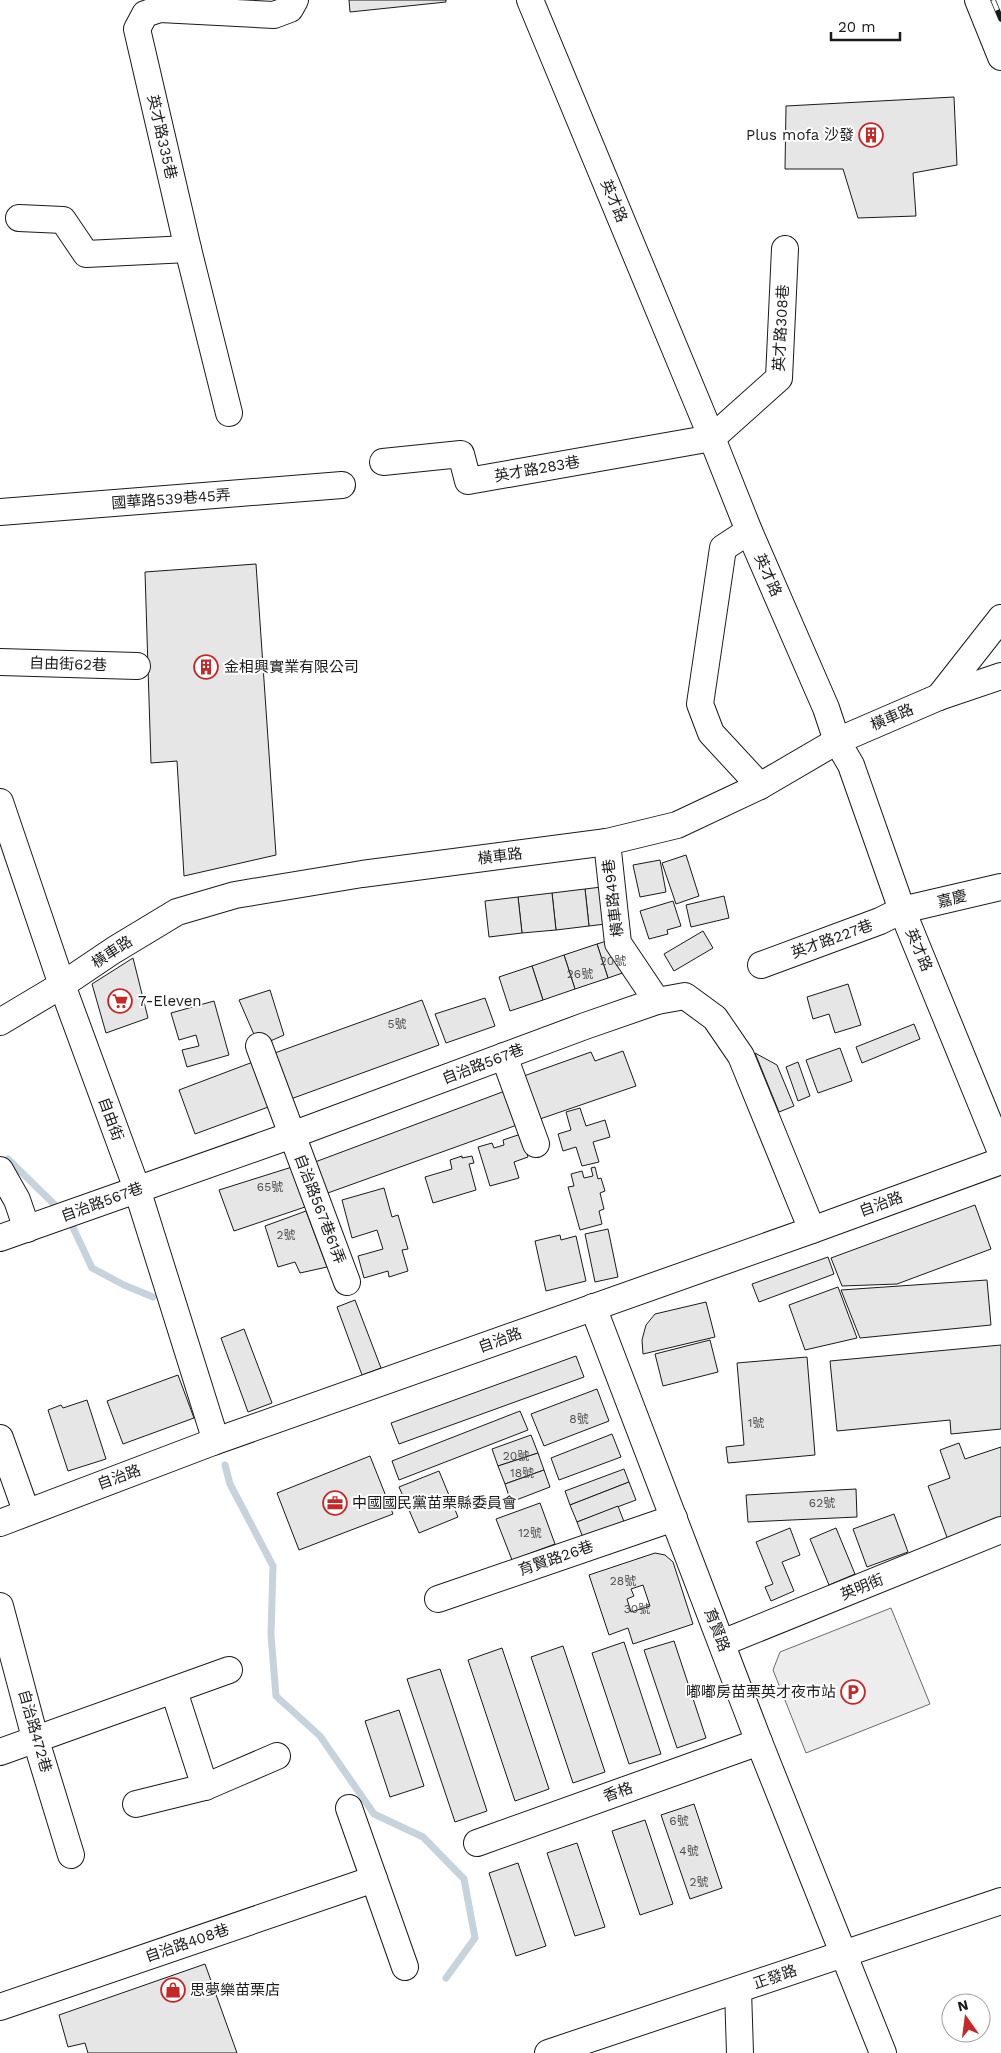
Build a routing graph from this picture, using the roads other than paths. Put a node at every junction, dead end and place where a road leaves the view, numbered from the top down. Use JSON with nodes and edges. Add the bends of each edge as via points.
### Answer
{"nodes":[{"id":1,"x":295,"y":0,"type":"edge"},
{"id":2,"x":530,"y":0,"type":"edge"},
{"id":3,"x":978,"y":0,"type":"edge"},
{"id":4,"x":1001,"y":57,"type":"edge"},
{"id":5,"x":19,"y":218,"type":"dead end"},
{"id":6,"x":188,"y":249,"type":"junction"},
{"id":7,"x":785,"y":249,"type":"dead end"},
{"id":8,"x":229,"y":413,"type":"dead end"},
{"id":9,"x":712,"y":438,"type":"junction"},
{"id":10,"x":384,"y":462,"type":"dead end"},
{"id":11,"x":342,"y":485,"type":"dead end"},
{"id":12,"x":0,"y":512,"type":"edge"},
{"id":13,"x":749,"y":532,"type":"junction"},
{"id":14,"x":1001,"y":618,"type":"edge"},
{"id":15,"x":0,"y":662,"type":"edge"},
{"id":16,"x":137,"y":666,"type":"dead end"},
{"id":17,"x":1001,"y":676,"type":"edge"},
{"id":18,"x":939,"y":697,"type":"junction"},
{"id":19,"x":837,"y":741,"type":"junction"},
{"id":20,"x":760,"y":786,"type":"junction"},
{"id":21,"x":0,"y":802,"type":"edge"},
{"id":22,"x":607,"y":842,"type":"junction"},
{"id":23,"x":1001,"y":887,"type":"edge"},
{"id":24,"x":902,"y":910,"type":"junction"},
{"id":25,"x":761,"y":965,"type":"dead end"},
{"id":26,"x":62,"y":985,"type":"junction"},
{"id":27,"x":656,"y":1001,"type":"junction"},
{"id":28,"x":0,"y":1022,"type":"edge"},
{"id":29,"x":259,"y":1046,"type":"dead end"},
{"id":30,"x":504,"y":1056,"type":"junction"},
{"id":31,"x":292,"y":1135,"type":"junction"},
{"id":32,"x":536,"y":1144,"type":"dead end"},
{"id":33,"x":1001,"y":1152,"type":"edge"},
{"id":34,"x":1001,"y":1161,"type":"edge"},
{"id":35,"x":0,"y":1170,"type":"edge"},
{"id":36,"x":136,"y":1189,"type":"junction"},
{"id":37,"x":38,"y":1225,"type":"junction"},
{"id":38,"x":812,"y":1230,"type":"junction"},
{"id":39,"x":0,"y":1238,"type":"edge"},
{"id":40,"x":347,"y":1282,"type":"dead end"},
{"id":41,"x":593,"y":1307,"type":"junction"},
{"id":42,"x":0,"y":1438,"type":"edge"},
{"id":43,"x":214,"y":1440,"type":"junction"},
{"id":44,"x":26,"y":1512,"type":"junction"},
{"id":45,"x":674,"y":1518,"type":"junction"},
{"id":46,"x":0,"y":1523,"type":"edge"},
{"id":47,"x":1001,"y":1530,"type":"edge"},
{"id":48,"x":438,"y":1599,"type":"dead end"},
{"id":49,"x":0,"y":1606,"type":"edge"},
{"id":50,"x":722,"y":1643,"type":"junction"},
{"id":51,"x":230,"y":1670,"type":"dead end"},
{"id":52,"x":174,"y":1690,"type":"junction"},
{"id":53,"x":37,"y":1738,"type":"junction"},
{"id":54,"x":759,"y":1742,"type":"junction"},
{"id":55,"x":0,"y":1752,"type":"edge"},
{"id":56,"x":277,"y":1756,"type":"dead end"},
{"id":57,"x":205,"y":1787,"type":"junction"},
{"id":58,"x":136,"y":1804,"type":"dead end"},
{"id":59,"x":349,"y":1808,"type":"dead end"},
{"id":60,"x":478,"y":1843,"type":"dead end"},
{"id":61,"x":71,"y":1855,"type":"dead end"},
{"id":62,"x":374,"y":1879,"type":"junction"},
{"id":63,"x":1001,"y":1901,"type":"edge"},
{"id":64,"x":842,"y":1954,"type":"junction"},
{"id":65,"x":404,"y":1967,"type":"dead end"},
{"id":66,"x":738,"y":1990,"type":"junction"},
{"id":67,"x":0,"y":2007,"type":"edge"},
{"id":68,"x":548,"y":2053,"type":"edge"},
{"id":69,"x":740,"y":2053,"type":"edge"},
{"id":70,"x":883,"y":2053,"type":"edge"}],
"edges":[{"from":1,"to":6,"type":"street","name":"英才路335巷","via":[[290,9],[274,15],[160,9],[145,14],[137,29]]},
{"from":2,"to":9,"type":"street","name":"英才路"},
{"from":3,"to":4,"type":"street"},
{"from":5,"to":6,"type":"street","via":[[64,220],[86,254]]},
{"from":6,"to":8,"type":"street","name":"英才路335巷"},
{"from":7,"to":9,"type":"street","name":"英才路308巷","via":[[778,378]]},
{"from":9,"to":10,"type":"street","name":"英才路283巷","via":[[468,482],[461,454]]},
{"from":9,"to":13,"type":"street","name":"英才路"},
{"from":11,"to":12,"type":"street","name":"國華路539巷45弄"},
{"from":13,"to":19,"type":"street","name":"英才路","via":[[826,708]]},
{"from":13,"to":20,"type":"street","via":[[723,548],[700,704],[711,733]]},
{"from":14,"to":18,"type":"street"},
{"from":15,"to":16,"type":"street","name":"自由街62巷"},
{"from":17,"to":18,"type":"street","name":"橫車路"},
{"from":18,"to":19,"type":"street","name":"橫車路"},
{"from":19,"to":20,"type":"street","name":"橫車路"},
{"from":19,"to":24,"type":"street","name":"英才路","via":[[851,765]]},
{"from":20,"to":22,"type":"street","name":"橫車路","via":[[677,825]]},
{"from":21,"to":26,"type":"street","name":"自由街"},
{"from":22,"to":26,"type":"street","name":"橫車路","via":[[362,874],[235,895],[177,912]]},
{"from":22,"to":27,"type":"street","name":"橫車路49巷","via":[[618,943]]},
{"from":23,"to":24,"type":"street","name":"嘉慶"},
{"from":24,"to":25,"type":"street","name":"英才路227巷"},
{"from":24,"to":33,"type":"street","name":"英才路"},
{"from":26,"to":28,"type":"street","name":"橫車路"},
{"from":26,"to":36,"type":"street","name":"自由街"},
{"from":27,"to":30,"type":"street","name":"自治路567巷"},
{"from":27,"to":38,"type":"street","name":"自治路567巷","via":[[685,996],[715,1018],[741,1056]]},
{"from":29,"to":31,"type":"street","name":"自治路567巷61弄"},
{"from":30,"to":31,"type":"street","name":"自治路567巷"},
{"from":30,"to":32,"type":"street"},
{"from":31,"to":36,"type":"street","name":"自治路567巷"},
{"from":31,"to":40,"type":"street","name":"自治路567巷61弄"},
{"from":34,"to":38,"type":"street","name":"自治路"},
{"from":35,"to":37,"type":"street","via":[[17,1200]]},
{"from":36,"to":37,"type":"street","name":"自治路567巷"},
{"from":36,"to":43,"type":"street","name":"自由街"},
{"from":37,"to":39,"type":"street","name":"自治路567巷"},
{"from":38,"to":41,"type":"street","name":"自治路"},
{"from":41,"to":43,"type":"street","name":"自治路"},
{"from":41,"to":45,"type":"street","name":"育賢路"},
{"from":42,"to":44,"type":"street"},
{"from":43,"to":44,"type":"street","name":"自治路"},
{"from":44,"to":46,"type":"street","name":"自治路"},
{"from":45,"to":48,"type":"street","name":"育賢路26巷"},
{"from":45,"to":50,"type":"street","name":"育賢路"},
{"from":47,"to":50,"type":"street","name":"英明街"},
{"from":49,"to":53,"type":"street","name":"自治路472巷"},
{"from":50,"to":54,"type":"street","name":"育賢路"},
{"from":51,"to":52,"type":"street"},
{"from":52,"to":53,"type":"street"},
{"from":52,"to":57,"type":"street"},
{"from":53,"to":55,"type":"street"},
{"from":53,"to":61,"type":"street","name":"自治路472巷"},
{"from":54,"to":60,"type":"street","name":"香格"},
{"from":54,"to":64,"type":"street","name":"育賢路"},
{"from":56,"to":57,"type":"street"},
{"from":57,"to":58,"type":"street"},
{"from":59,"to":62,"type":"street"},
{"from":62,"to":65,"type":"street"},
{"from":62,"to":67,"type":"street","name":"自治路408巷"},
{"from":63,"to":64,"type":"street","name":"正發路"},
{"from":64,"to":66,"type":"street","name":"正發路"},
{"from":64,"to":70,"type":"street","name":"育賢路"},
{"from":66,"to":68,"type":"street","name":"正發路"},
{"from":66,"to":69,"type":"street"}]}
